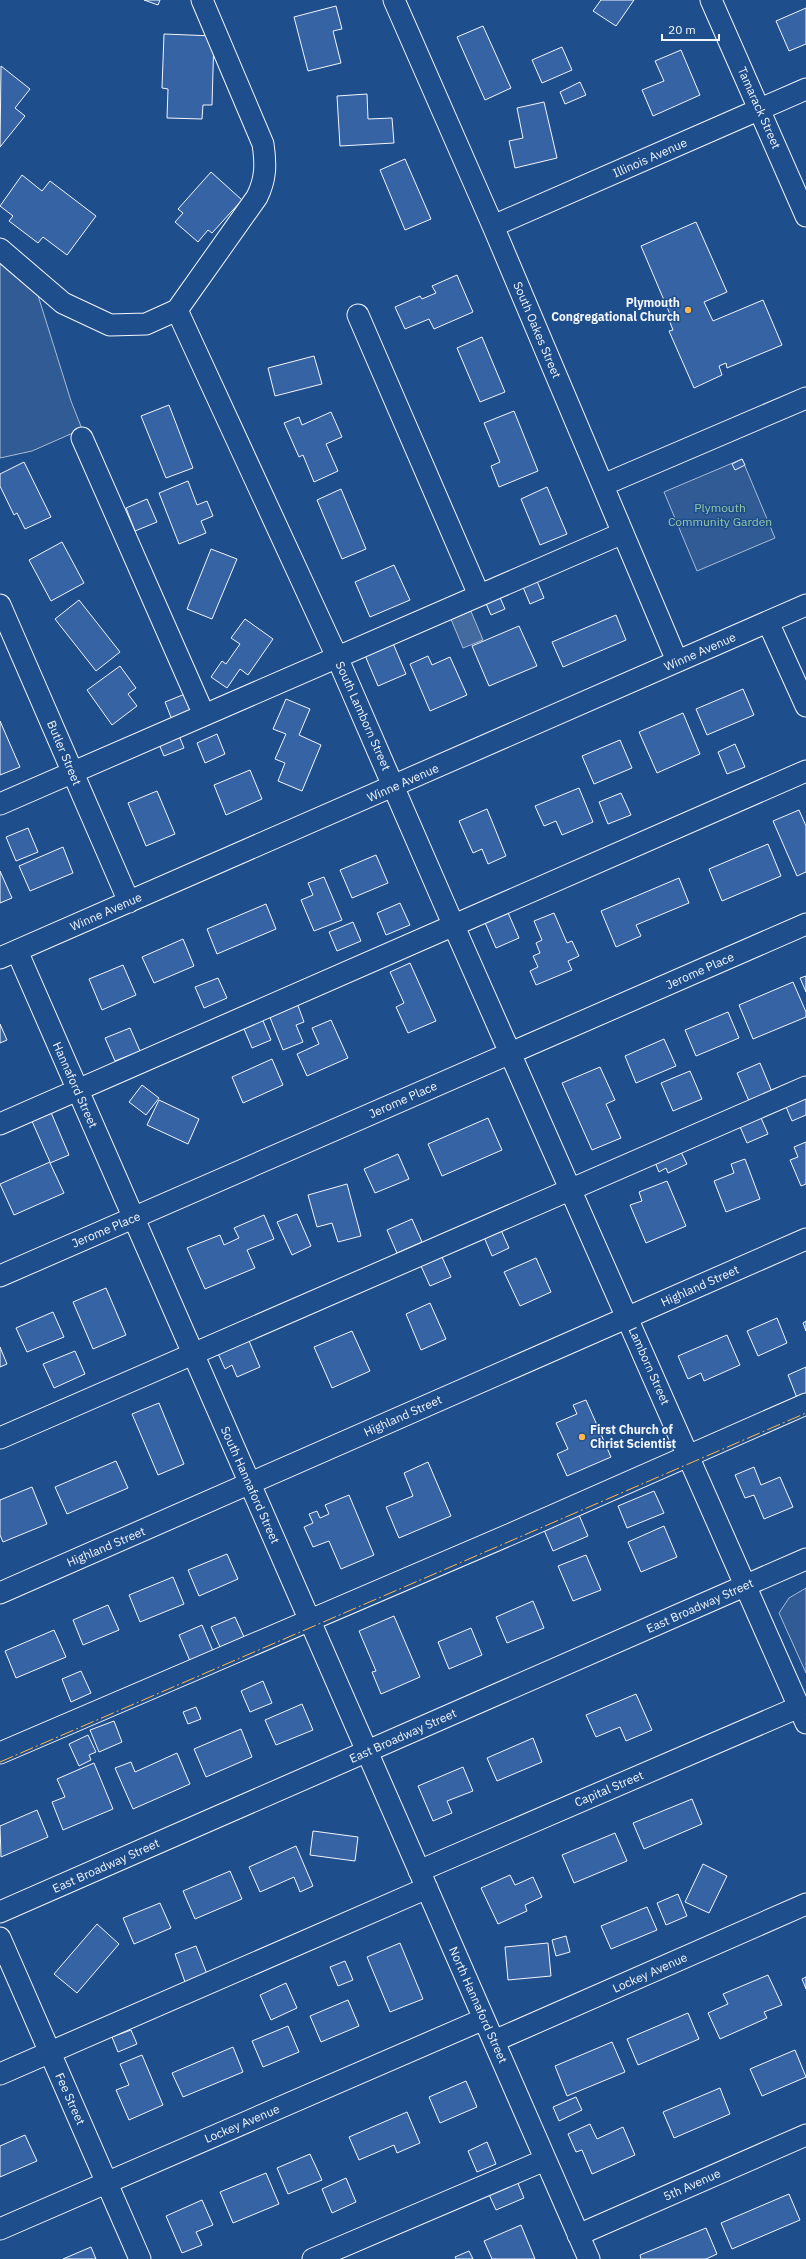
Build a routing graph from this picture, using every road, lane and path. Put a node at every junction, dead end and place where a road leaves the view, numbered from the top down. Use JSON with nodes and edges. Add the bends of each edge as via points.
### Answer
{"nodes":[{"id":1,"x":202,"y":0,"type":"edge"},
{"id":2,"x":394,"y":0,"type":"edge"},
{"id":3,"x":712,"y":0,"type":"edge"},
{"id":4,"x":806,"y":89,"type":"edge"},
{"id":5,"x":760,"y":109,"type":"junction"},
{"id":6,"x":806,"y":216,"type":"edge"},
{"id":7,"x":494,"y":226,"type":"junction"},
{"id":8,"x":0,"y":249,"type":"edge"},
{"id":9,"x":177,"y":310,"type":"junction"},
{"id":10,"x":358,"y":315,"type":"dead end"},
{"id":11,"x":806,"y":398,"type":"edge"},
{"id":12,"x":82,"y":438,"type":"dead end"},
{"id":13,"x":603,"y":485,"type":"junction"},
{"id":14,"x":623,"y":533,"type":"junction"},
{"id":15,"x":479,"y":595,"type":"junction"},
{"id":16,"x":0,"y":605,"type":"edge"},
{"id":17,"x":806,"y":605,"type":"edge"},
{"id":18,"x":768,"y":622,"type":"junction"},
{"id":19,"x":337,"y":657,"type":"junction"},
{"id":20,"x":677,"y":662,"type":"junction"},
{"id":21,"x":806,"y":706,"type":"edge"},
{"id":22,"x":204,"y":715,"type":"junction"},
{"id":23,"x":806,"y":771,"type":"edge"},
{"id":24,"x":73,"y":773,"type":"junction"},
{"id":25,"x":395,"y":787,"type":"junction"},
{"id":26,"x":0,"y":804,"type":"edge"},
{"id":27,"x":129,"y":902,"type":"junction"},
{"id":28,"x":453,"y":924,"type":"junction"},
{"id":29,"x":806,"y":924,"type":"edge"},
{"id":30,"x":9,"y":954,"type":"edge"},
{"id":31,"x":511,"y":1053,"type":"junction"},
{"id":32,"x":806,"y":1087,"type":"edge"},
{"id":33,"x":77,"y":1090,"type":"junction"},
{"id":34,"x":0,"y":1124,"type":"edge"},
{"id":35,"x":570,"y":1189,"type":"junction"},
{"id":36,"x":134,"y":1218,"type":"junction"},
{"id":37,"x":806,"y":1239,"type":"edge"},
{"id":38,"x":0,"y":1276,"type":"edge"},
{"id":39,"x":627,"y":1318,"type":"junction"},
{"id":40,"x":194,"y":1354,"type":"junction"},
{"id":41,"x":806,"y":1404,"type":"edge"},
{"id":42,"x":0,"y":1438,"type":"edge"},
{"id":43,"x":688,"y":1456,"type":"junction"},
{"id":44,"x":250,"y":1484,"type":"junction"},
{"id":45,"x":806,"y":1559,"type":"edge"},
{"id":46,"x":745,"y":1586,"type":"junction"},
{"id":47,"x":0,"y":1593,"type":"edge"},
{"id":48,"x":310,"y":1620,"type":"junction"},
{"id":49,"x":802,"y":1715,"type":"edge"},
{"id":50,"x":367,"y":1752,"type":"junction"},
{"id":51,"x":0,"y":1754,"type":"edge"},
{"id":52,"x":423,"y":1880,"type":"junction"},
{"id":53,"x":806,"y":1904,"type":"edge"},
{"id":54,"x":0,"y":1912,"type":"edge"},
{"id":55,"x":0,"y":1938,"type":"edge"},
{"id":56,"x":484,"y":2019,"type":"junction"},
{"id":57,"x":494,"y":2041,"type":"junction"},
{"id":58,"x":50,"y":2052,"type":"junction"},
{"id":59,"x":0,"y":2074,"type":"edge"},
{"id":60,"x":806,"y":2136,"type":"edge"},
{"id":61,"x":545,"y":2160,"type":"junction"},
{"id":62,"x":106,"y":2182,"type":"junction"},
{"id":63,"x":0,"y":2229,"type":"edge"},
{"id":64,"x":578,"y":2235,"type":"junction"},
{"id":65,"x":140,"y":2259,"type":"edge"},
{"id":66,"x":313,"y":2259,"type":"edge"},
{"id":67,"x":589,"y":2259,"type":"edge"}],
"edges":[{"from":1,"to":9,"type":"street","via":[[264,144],[266,167],[257,197]]},
{"from":2,"to":7,"type":"street","name":"South Oakes Street"},
{"from":3,"to":5,"type":"street","name":"Tamarack Street"},
{"from":4,"to":5,"type":"street","name":"Illinois Avenue"},
{"from":5,"to":6,"type":"street","name":"Tamarack Street"},
{"from":5,"to":7,"type":"street","name":"Illinois Avenue"},
{"from":7,"to":13,"type":"street","name":"South Oakes Street"},
{"from":8,"to":9,"type":"street","via":[[63,303],[110,325],[146,324]]},
{"from":9,"to":19,"type":"street","name":"South Lamborn Street"},
{"from":10,"to":15,"type":"street"},
{"from":11,"to":13,"type":"street"},
{"from":12,"to":22,"type":"street"},
{"from":13,"to":14,"type":"street","name":"South Oakes Street"},
{"from":14,"to":15,"type":"street"},
{"from":14,"to":20,"type":"street","name":"South Oakes Street"},
{"from":15,"to":19,"type":"street"},
{"from":16,"to":24,"type":"street","name":"Butler Street"},
{"from":17,"to":18,"type":"street","name":"Winne Avenue"},
{"from":18,"to":20,"type":"street","name":"Winne Avenue"},
{"from":18,"to":21,"type":"street"},
{"from":19,"to":22,"type":"street"},
{"from":19,"to":25,"type":"street","name":"South Lamborn Street"},
{"from":20,"to":25,"type":"street","name":"Winne Avenue"},
{"from":22,"to":24,"type":"street"},
{"from":23,"to":28,"type":"street"},
{"from":24,"to":26,"type":"street"},
{"from":24,"to":27,"type":"street","name":"Butler Street"},
{"from":25,"to":27,"type":"street","name":"Winne Avenue"},
{"from":25,"to":28,"type":"street","name":"South Lamborn Street"},
{"from":27,"to":30,"type":"street","name":"Winne Avenue"},
{"from":28,"to":31,"type":"street","name":"South Lamborn Street"},
{"from":28,"to":33,"type":"street"},
{"from":29,"to":31,"type":"street","name":"Jerome Place"},
{"from":30,"to":33,"type":"street","name":"Hannaford Street"},
{"from":31,"to":35,"type":"street","name":"Lamborn Street"},
{"from":31,"to":36,"type":"street","name":"Jerome Place"},
{"from":32,"to":35,"type":"street"},
{"from":33,"to":34,"type":"street"},
{"from":33,"to":36,"type":"street","name":"Hannaford Street"},
{"from":35,"to":39,"type":"street","name":"Lamborn Street"},
{"from":35,"to":40,"type":"street"},
{"from":36,"to":38,"type":"street","name":"Jerome Place"},
{"from":36,"to":40,"type":"street","name":"South Hannaford Street"},
{"from":37,"to":39,"type":"street","name":"Highland Street"},
{"from":39,"to":43,"type":"street","name":"Lamborn Street"},
{"from":39,"to":44,"type":"street","name":"Highland Street"},
{"from":40,"to":42,"type":"street"},
{"from":40,"to":44,"type":"street","name":"South Hannaford Street"},
{"from":41,"to":43,"type":"street"},
{"from":43,"to":46,"type":"street","name":"Lamborn Street"},
{"from":43,"to":48,"type":"street"},
{"from":44,"to":47,"type":"street","name":"Highland Street"},
{"from":44,"to":48,"type":"street","name":"South Hannaford Street"},
{"from":45,"to":46,"type":"street","name":"East Broadway Street"},
{"from":46,"to":49,"type":"street","name":"Lamborn Street"},
{"from":46,"to":50,"type":"street","name":"East Broadway Street"},
{"from":48,"to":50,"type":"street","name":"South Hannaford Street"},
{"from":48,"to":51,"type":"street"},
{"from":49,"to":52,"type":"street","name":"Capital Street"},
{"from":50,"to":52,"type":"street","name":"North Hannaford Street"},
{"from":50,"to":54,"type":"street","name":"East Broadway Street"},
{"from":52,"to":56,"type":"street","name":"North Hannaford Street"},
{"from":52,"to":58,"type":"street","name":"Capital Street"},
{"from":53,"to":57,"type":"street","name":"Lockey Avenue"},
{"from":55,"to":58,"type":"street","name":"Fee Street"},
{"from":56,"to":57,"type":"street","name":"North Hannaford Street"},
{"from":56,"to":62,"type":"street","name":"Lockey Avenue"},
{"from":57,"to":61,"type":"street","name":"North Hannaford Street"},
{"from":58,"to":59,"type":"street","name":"Capital Street"},
{"from":58,"to":62,"type":"street","name":"Fee Street"},
{"from":60,"to":64,"type":"street","name":"5th Avenue"},
{"from":61,"to":64,"type":"street","name":"North Hannaford Street"},
{"from":61,"to":66,"type":"street"},
{"from":62,"to":63,"type":"street","name":"Lockey Avenue"},
{"from":62,"to":65,"type":"street","name":"Fee Street"},
{"from":64,"to":67,"type":"street","name":"North Hannaford Street"}]}
